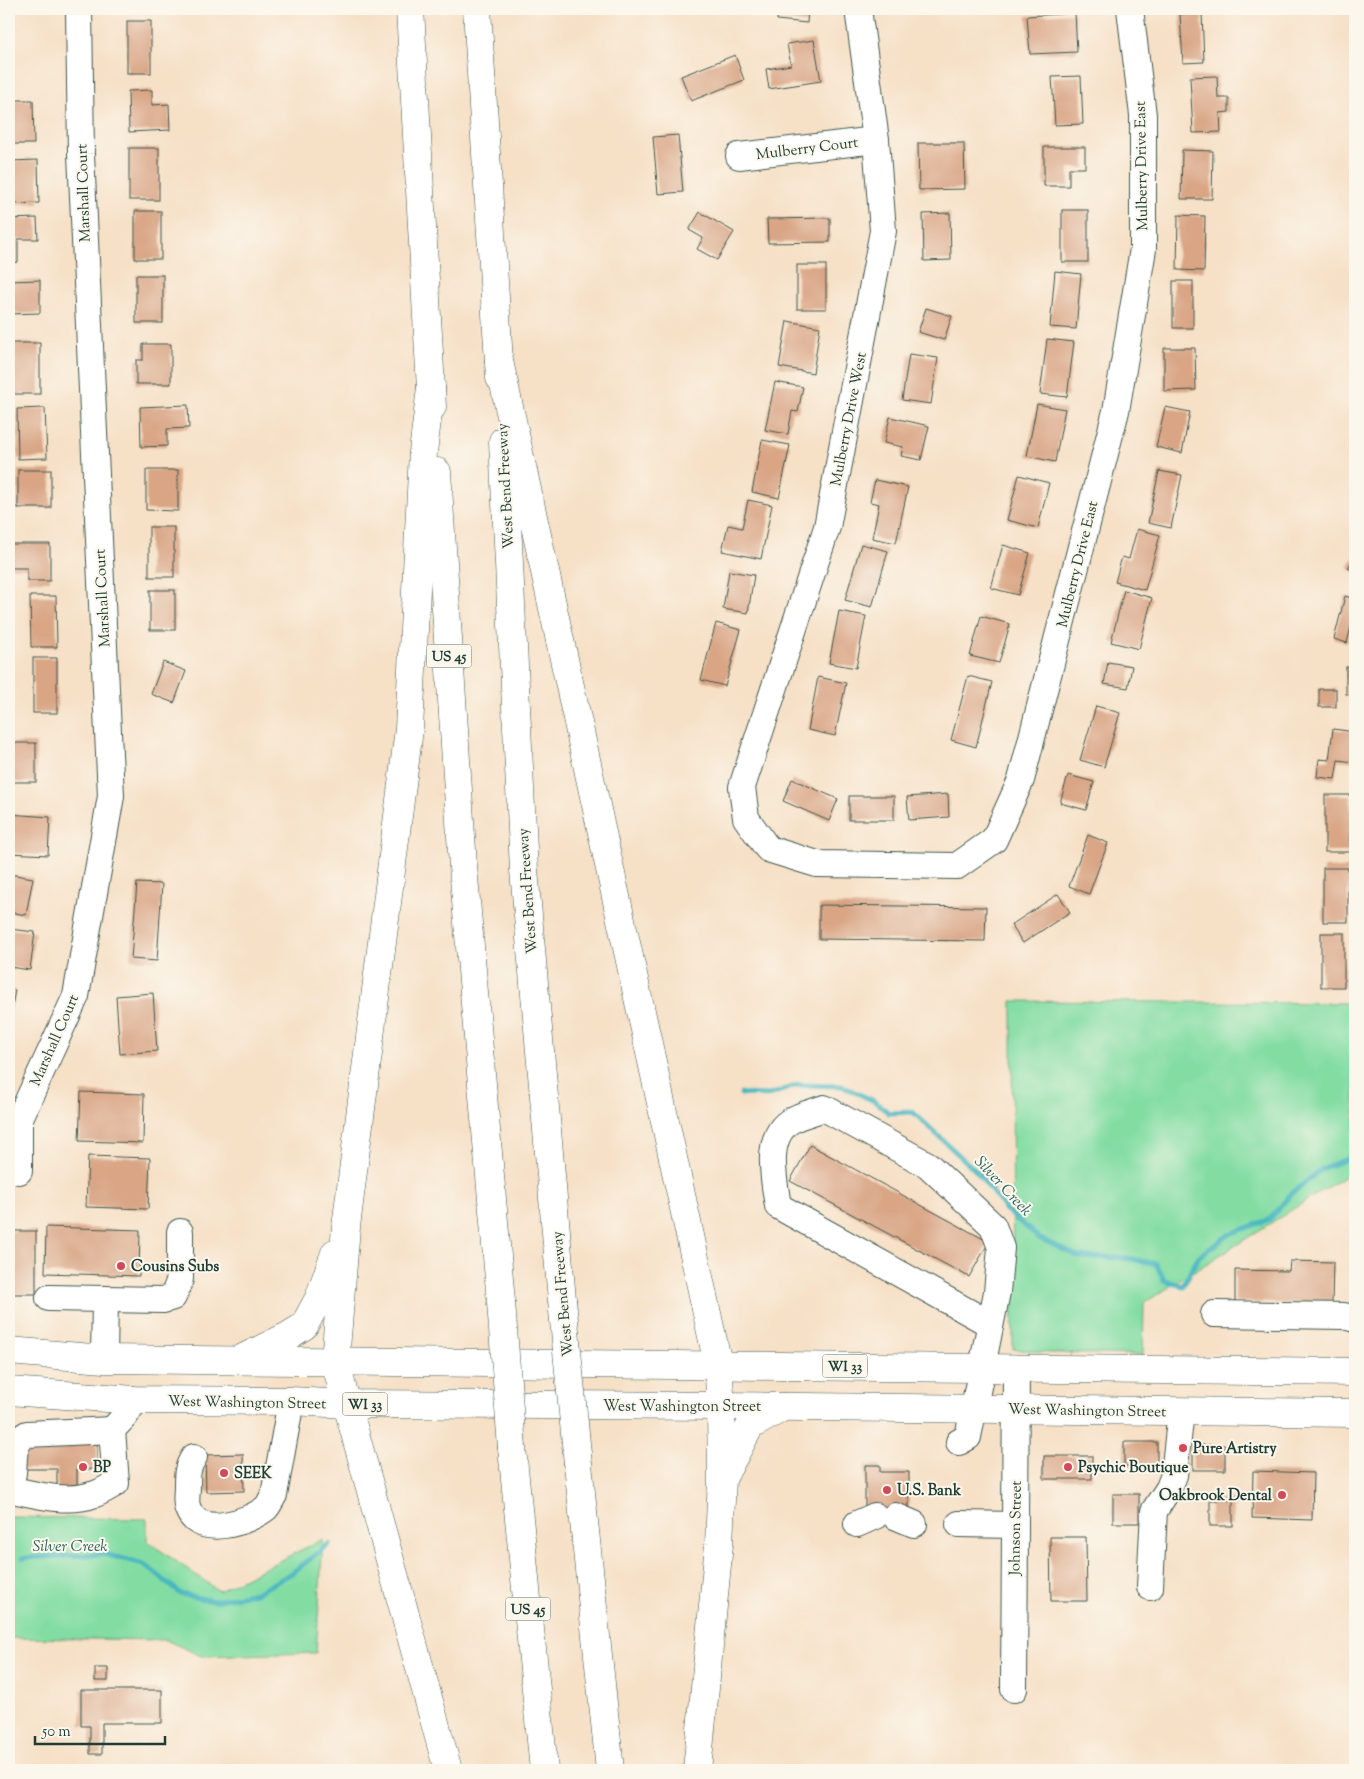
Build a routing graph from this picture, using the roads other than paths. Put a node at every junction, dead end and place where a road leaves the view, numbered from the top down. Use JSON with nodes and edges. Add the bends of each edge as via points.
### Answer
{"nodes":[{"id":1,"x":79,"y":9,"type":"edge"},
{"id":2,"x":410,"y":9,"type":"edge"},
{"id":3,"x":477,"y":9,"type":"edge"},
{"id":4,"x":858,"y":9,"type":"edge"},
{"id":5,"x":1130,"y":9,"type":"edge"},
{"id":6,"x":876,"y":140,"type":"junction"},
{"id":7,"x":739,"y":156,"type":"dead end"},
{"id":8,"x":499,"y":361,"type":"junction"},
{"id":9,"x":431,"y":388,"type":"junction"},
{"id":10,"x":746,"y":818,"type":"joint"},
{"id":11,"x":19,"y":1171,"type":"dead end"},
{"id":12,"x":346,"y":1227,"type":"junction"},
{"id":13,"x":180,"y":1232,"type":"dead end"},
{"id":14,"x":49,"y":1298,"type":"dead end"},
{"id":15,"x":105,"y":1299,"type":"junction"},
{"id":16,"x":1214,"y":1314,"type":"dead end"},
{"id":17,"x":1355,"y":1318,"type":"edge"},
{"id":18,"x":990,"y":1324,"type":"junction"},
{"id":19,"x":9,"y":1351,"type":"edge"},
{"id":20,"x":104,"y":1359,"type":"junction"},
{"id":21,"x":238,"y":1360,"type":"junction"},
{"id":22,"x":335,"y":1361,"type":"junction"},
{"id":23,"x":718,"y":1364,"type":"junction"},
{"id":24,"x":982,"y":1368,"type":"junction"},
{"id":25,"x":1016,"y":1368,"type":"junction"},
{"id":26,"x":1355,"y":1372,"type":"edge"},
{"id":27,"x":9,"y":1391,"type":"edge"},
{"id":28,"x":135,"y":1400,"type":"junction"},
{"id":29,"x":291,"y":1401,"type":"junction"},
{"id":30,"x":346,"y":1404,"type":"junction"},
{"id":31,"x":721,"y":1406,"type":"junction"},
{"id":32,"x":783,"y":1407,"type":"junction"},
{"id":33,"x":975,"y":1409,"type":"junction"},
{"id":34,"x":1017,"y":1410,"type":"junction"},
{"id":35,"x":1181,"y":1412,"type":"junction"},
{"id":36,"x":1355,"y":1414,"type":"edge"},
{"id":37,"x":112,"y":1430,"type":"junction"},
{"id":38,"x":959,"y":1442,"type":"dead end"},
{"id":39,"x":194,"y":1457,"type":"dead end"},
{"id":40,"x":722,"y":1478,"type":"junction"},
{"id":41,"x":9,"y":1485,"type":"edge"},
{"id":42,"x":9,"y":1490,"type":"edge"},
{"id":43,"x":959,"y":1524,"type":"dead end"},
{"id":44,"x":1016,"y":1525,"type":"junction"},
{"id":45,"x":1150,"y":1587,"type":"dead end"},
{"id":46,"x":1014,"y":1689,"type":"dead end"},
{"id":47,"x":448,"y":1770,"type":"edge"},
{"id":48,"x":544,"y":1770,"type":"edge"},
{"id":49,"x":610,"y":1770,"type":"edge"},
{"id":50,"x":697,"y":1770,"type":"edge"}],
"edges":[{"from":1,"to":11,"type":"street","name":"Marshall Court","via":[[81,154],[111,796],[76,996],[19,1120]]},
{"from":2,"to":9,"type":"main road","number":"US 45"},
{"from":3,"to":8,"type":"main road","name":"West Bend Freeway"},
{"from":4,"to":6,"type":"street","name":"Mulberry Drive West"},
{"from":5,"to":10,"type":"street","name":"Mulberry Drive East","via":[[1143,115],[1142,249],[1116,411],[1021,780],[994,840],[957,866],[817,864],[768,850]]},
{"from":6,"to":7,"type":"street","name":"Mulberry Court"},
{"from":6,"to":10,"type":"street","name":"Mulberry Drive West","via":[[883,231],[827,527],[742,787]]},
{"from":8,"to":23,"type":"main road"},
{"from":8,"to":49,"type":"main road","name":"West Bend Freeway","bridge":true,"via":[[524,870],[562,1300]]},
{"from":9,"to":12,"type":"main road","via":[[423,452],[409,729]]},
{"from":9,"to":48,"type":"main road","number":"US 45","bridge":true,"via":[[463,866],[512,1448]]},
{"from":12,"to":21,"type":"main road","via":[[319,1298],[304,1326]]},
{"from":12,"to":22,"type":"main road"},
{"from":13,"to":15,"type":"street","via":[[180,1280],[173,1297],[163,1300]]},
{"from":14,"to":15,"type":"street"},
{"from":15,"to":20,"type":"street"},
{"from":16,"to":17,"type":"street"},
{"from":18,"to":18,"type":"street","via":[[1001,1248],[993,1226],[928,1165],[824,1108],[792,1120],[778,1132],[772,1160],[778,1206]]},
{"from":18,"to":24,"type":"street"},
{"from":19,"to":20,"type":"main road","number":"WI 33"},
{"from":20,"to":21,"type":"main road","number":"WI 33"},
{"from":21,"to":22,"type":"main road","number":"WI 33"},
{"from":22,"to":23,"type":"main road","number":"WI 33"},
{"from":22,"to":30,"type":"main road"},
{"from":23,"to":24,"type":"main road","number":"WI 33"},
{"from":23,"to":31,"type":"main road"},
{"from":24,"to":25,"type":"main road","number":"WI 33"},
{"from":24,"to":33,"type":"street"},
{"from":25,"to":26,"type":"main road","number":"WI 33"},
{"from":25,"to":34,"type":"street","name":"Johnson Street"},
{"from":27,"to":28,"type":"main road","name":"West Washington Street","number":"WI 33"},
{"from":28,"to":29,"type":"main road","name":"West Washington Street","number":"WI 33"},
{"from":28,"to":37,"type":"street"},
{"from":29,"to":30,"type":"main road","name":"West Washington Street","number":"WI 33"},
{"from":29,"to":39,"type":"street","via":[[274,1495],[268,1506],[255,1516],[220,1526],[194,1518],[188,1509],[187,1499],[187,1472]]},
{"from":30,"to":31,"type":"main road","name":"West Washington Street","number":"WI 33"},
{"from":30,"to":47,"type":"main road"},
{"from":31,"to":32,"type":"main road","name":"West Washington Street","number":"WI 33"},
{"from":31,"to":40,"type":"main road"},
{"from":32,"to":33,"type":"main road","name":"West Washington Street","number":"WI 33"},
{"from":32,"to":40,"type":"main road","via":[[750,1426]]},
{"from":33,"to":34,"type":"main road","name":"West Washington Street","number":"WI 33"},
{"from":33,"to":38,"type":"street","via":[[968,1437]]},
{"from":34,"to":35,"type":"main road","name":"West Washington Street","number":"WI 33"},
{"from":34,"to":44,"type":"street","name":"Johnson Street"},
{"from":35,"to":36,"type":"main road","name":"West Washington Street","number":"WI 33"},
{"from":35,"to":45,"type":"street","via":[[1174,1475],[1154,1511]]},
{"from":37,"to":41,"type":"street","via":[[27,1434],[19,1438]]},
{"from":37,"to":42,"type":"street","via":[[116,1484],[94,1494],[67,1498]]},
{"from":40,"to":50,"type":"main road","via":[[719,1544]]},
{"from":43,"to":44,"type":"street"},
{"from":44,"to":46,"type":"street","name":"Johnson Street"}]}
